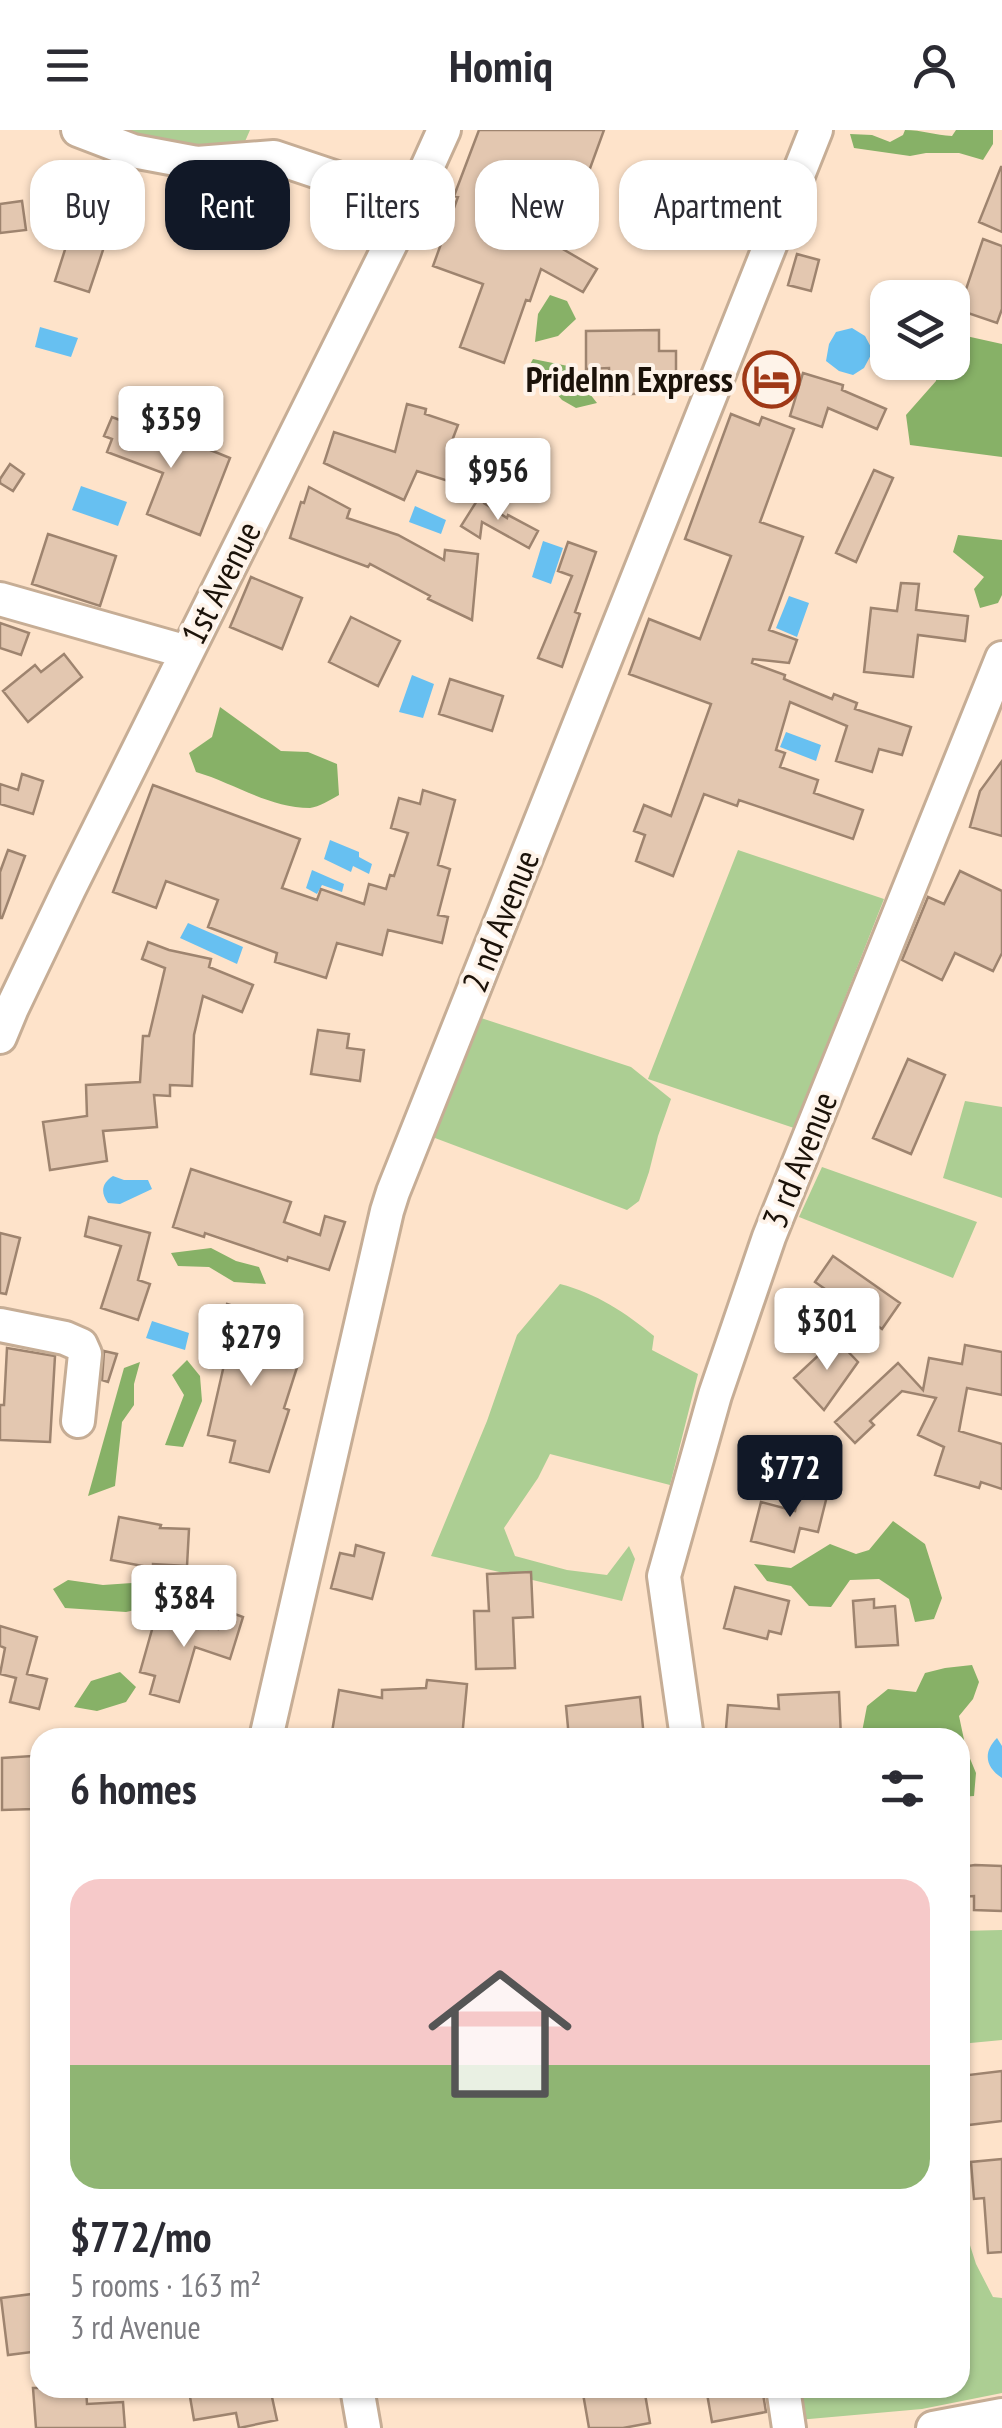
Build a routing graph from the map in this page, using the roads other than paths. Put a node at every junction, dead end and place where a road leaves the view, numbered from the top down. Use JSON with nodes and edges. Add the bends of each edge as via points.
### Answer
{"nodes":[{"id":1,"x":78,"y":130,"type":"edge"},
{"id":2,"x":444,"y":130,"type":"edge"},
{"id":3,"x":816,"y":130,"type":"edge"},
{"id":4,"x":430,"y":160,"type":"edge"},
{"id":5,"x":310,"y":168,"type":"edge"},
{"id":6,"x":387,"y":250,"type":"edge"},
{"id":7,"x":0,"y":599,"type":"edge"},
{"id":8,"x":186,"y":652,"type":"junction"},
{"id":9,"x":1002,"y":658,"type":"edge"},
{"id":10,"x":0,"y":1037,"type":"edge"},
{"id":11,"x":0,"y":1325,"type":"edge"},
{"id":12,"x":78,"y":1421,"type":"dead end"},
{"id":13,"x":268,"y":1728,"type":"edge"},
{"id":14,"x":686,"y":1728,"type":"edge"},
{"id":15,"x":359,"y":2398,"type":"edge"},
{"id":16,"x":786,"y":2398,"type":"edge"},
{"id":17,"x":1002,"y":2415,"type":"edge"},
{"id":18,"x":364,"y":2428,"type":"edge"},
{"id":19,"x":790,"y":2428,"type":"edge"},
{"id":20,"x":933,"y":2428,"type":"edge"}],
"edges":[{"from":1,"to":5,"type":"street","via":[[133,151],[196,162],[274,156]]},
{"from":2,"to":4,"type":"street","name":"1st Avenue"},
{"from":3,"to":13,"type":"street","name":"2 nd Avenue","via":[[393,1192]]},
{"from":6,"to":8,"type":"street","name":"1st Avenue"},
{"from":7,"to":8,"type":"street"},
{"from":8,"to":10,"type":"street","name":"1st Avenue"},
{"from":9,"to":14,"type":"street","name":"3 rd Avenue","via":[[769,1237],[715,1394],[664,1576]]},
{"from":11,"to":12,"type":"street","via":[[81,1345]]},
{"from":15,"to":18,"type":"street"},
{"from":16,"to":19,"type":"street"},
{"from":17,"to":20,"type":"street"}]}
